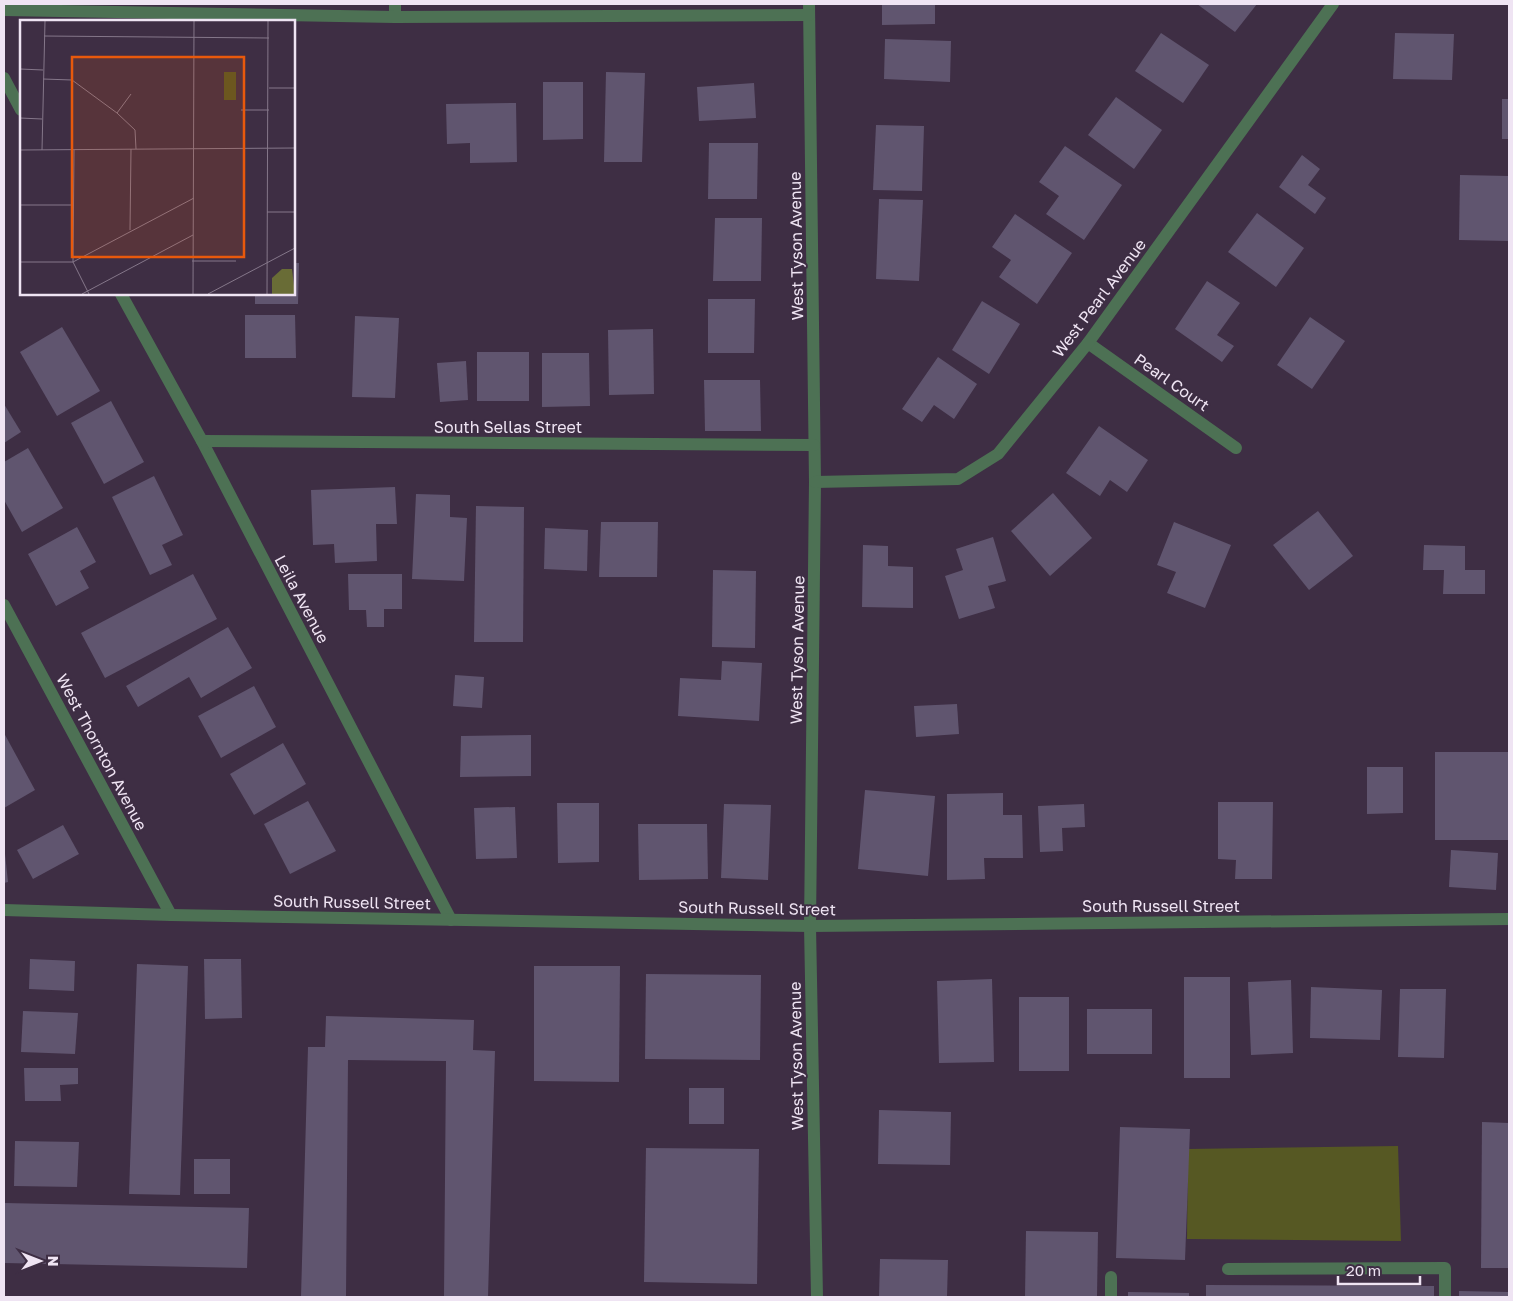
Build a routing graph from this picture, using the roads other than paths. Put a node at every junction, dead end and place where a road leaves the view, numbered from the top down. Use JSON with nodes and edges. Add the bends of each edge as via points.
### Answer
{"nodes":[{"id":1,"x":395,"y":4,"type":"edge"},
{"id":2,"x":1333,"y":4,"type":"edge"},
{"id":3,"x":809,"y":9,"type":"edge"},
{"id":4,"x":4,"y":10,"type":"edge"},
{"id":5,"x":395,"y":17,"type":"junction"},
{"id":6,"x":4,"y":78,"type":"edge"},
{"id":7,"x":20,"y":108,"type":"edge"},
{"id":8,"x":122,"y":295,"type":"edge"},
{"id":9,"x":1088,"y":343,"type":"junction"},
{"id":10,"x":202,"y":442,"type":"junction"},
{"id":11,"x":814,"y":445,"type":"junction"},
{"id":12,"x":1236,"y":448,"type":"dead end"},
{"id":13,"x":815,"y":482,"type":"junction"},
{"id":14,"x":4,"y":605,"type":"edge"},
{"id":15,"x":4,"y":910,"type":"edge"},
{"id":16,"x":171,"y":915,"type":"junction"},
{"id":17,"x":451,"y":920,"type":"junction"},
{"id":18,"x":1509,"y":920,"type":"edge"},
{"id":19,"x":810,"y":926,"type":"junction"},
{"id":20,"x":1228,"y":1269,"type":"dead end"},
{"id":21,"x":1111,"y":1277,"type":"dead end"},
{"id":22,"x":817,"y":1297,"type":"edge"},
{"id":23,"x":1111,"y":1297,"type":"edge"},
{"id":24,"x":1446,"y":1297,"type":"edge"}],
"edges":[{"from":1,"to":5,"type":"street"},
{"from":2,"to":9,"type":"street","name":"West Pearl Avenue"},
{"from":3,"to":5,"type":"street"},
{"from":3,"to":11,"type":"street","name":"West Tyson Avenue"},
{"from":4,"to":5,"type":"street"},
{"from":6,"to":7,"type":"street"},
{"from":8,"to":10,"type":"street","name":"Leila Avenue"},
{"from":9,"to":12,"type":"street","name":"Pearl Court"},
{"from":9,"to":13,"type":"street","name":"West Pearl Avenue","via":[[998,454],[958,479]]},
{"from":10,"to":11,"type":"street","name":"South Sellas Street"},
{"from":10,"to":17,"type":"street","name":"Leila Avenue"},
{"from":11,"to":13,"type":"street","name":"West Tyson Avenue"},
{"from":13,"to":19,"type":"street","name":"West Tyson Avenue"},
{"from":14,"to":16,"type":"street","name":"West Thornton Avenue"},
{"from":15,"to":16,"type":"street","name":"South Russell Street"},
{"from":16,"to":17,"type":"street","name":"South Russell Street"},
{"from":17,"to":19,"type":"street","name":"South Russell Street"},
{"from":18,"to":19,"type":"street","name":"South Russell Street"},
{"from":19,"to":22,"type":"street","name":"West Tyson Avenue"},
{"from":20,"to":24,"type":"street","via":[[1445,1268]]},
{"from":21,"to":23,"type":"street"}]}
